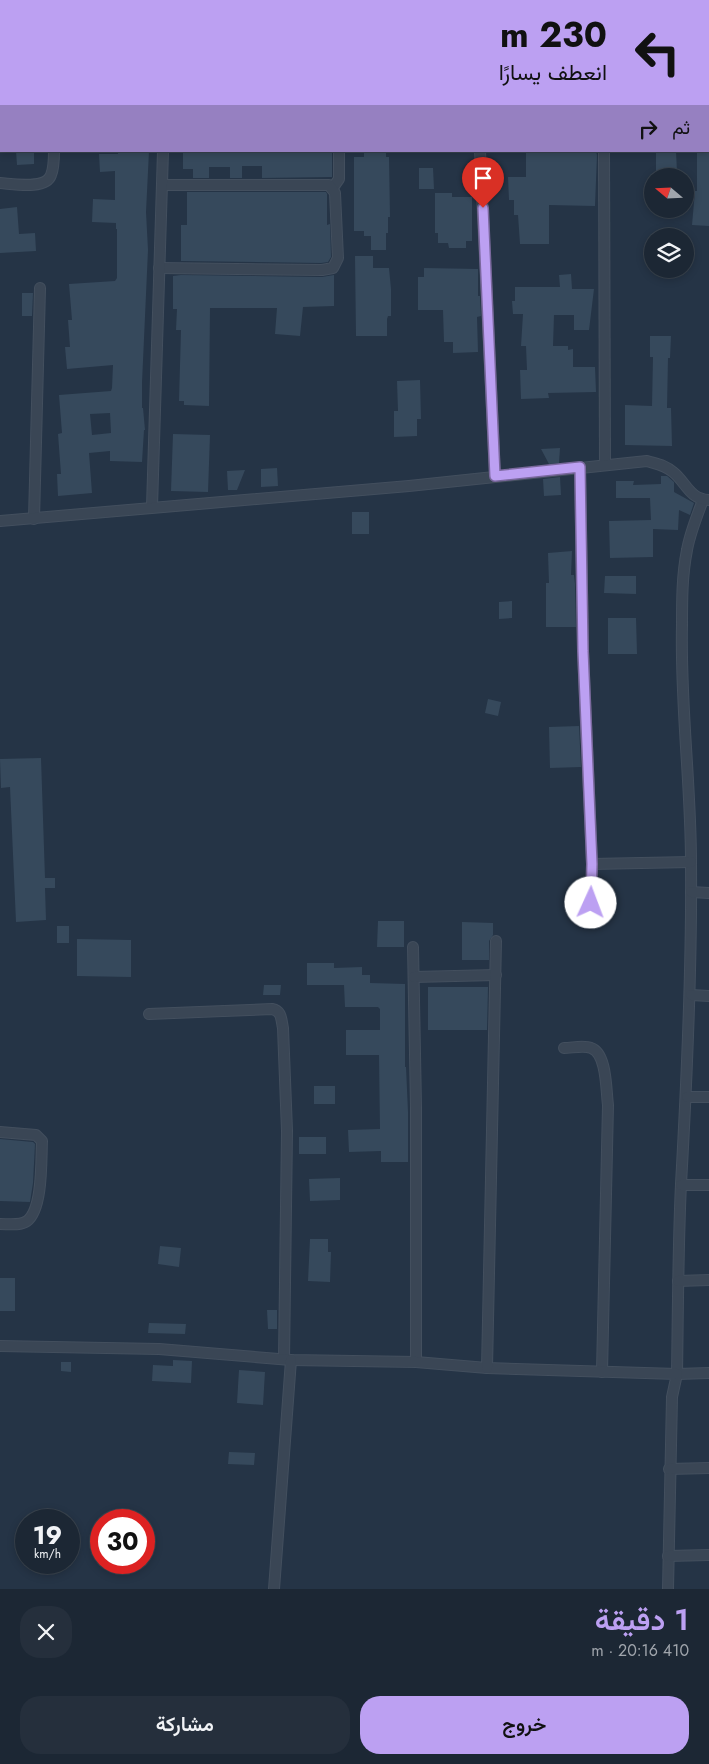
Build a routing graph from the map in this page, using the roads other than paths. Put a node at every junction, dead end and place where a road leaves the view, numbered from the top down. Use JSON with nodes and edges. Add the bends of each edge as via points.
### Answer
{"nodes":[{"id":1,"x":54,"y":152,"type":"edge"},
{"id":2,"x":163,"y":152,"type":"edge"},
{"id":3,"x":339,"y":152,"type":"edge"},
{"id":4,"x":480,"y":152,"type":"edge"},
{"id":5,"x":604,"y":152,"type":"edge"},
{"id":6,"x":0,"y":183,"type":"edge"},
{"id":7,"x":162,"y":185,"type":"junction"},
{"id":8,"x":332,"y":189,"type":"junction"},
{"id":9,"x":159,"y":268,"type":"junction"},
{"id":10,"x":40,"y":288,"type":"dead end"},
{"id":11,"x":605,"y":465,"type":"junction"},
{"id":12,"x":580,"y":467,"type":"junction"},
{"id":13,"x":495,"y":476,"type":"junction"},
{"id":14,"x":706,"y":500,"type":"edge"},
{"id":15,"x":152,"y":507,"type":"junction"},
{"id":16,"x":34,"y":519,"type":"junction"},
{"id":17,"x":0,"y":521,"type":"edge"},
{"id":18,"x":691,"y":862,"type":"junction"},
{"id":19,"x":592,"y":864,"type":"junction"},
{"id":20,"x":691,"y":892,"type":"junction"},
{"id":21,"x":709,"y":893,"type":"edge"},
{"id":22,"x":591,"y":903,"type":"dead end"},
{"id":23,"x":496,"y":941,"type":"dead end"},
{"id":24,"x":413,"y":947,"type":"dead end"},
{"id":25,"x":496,"y":975,"type":"junction"},
{"id":26,"x":414,"y":977,"type":"junction"},
{"id":27,"x":691,"y":995,"type":"junction"},
{"id":28,"x":709,"y":996,"type":"edge"},
{"id":29,"x":149,"y":1014,"type":"dead end"},
{"id":30,"x":564,"y":1048,"type":"dead end"},
{"id":31,"x":687,"y":1097,"type":"junction"},
{"id":32,"x":709,"y":1097,"type":"edge"},
{"id":33,"x":0,"y":1132,"type":"edge"},
{"id":34,"x":682,"y":1185,"type":"junction"},
{"id":35,"x":709,"y":1186,"type":"edge"},
{"id":36,"x":0,"y":1224,"type":"edge"},
{"id":37,"x":709,"y":1280,"type":"edge"},
{"id":38,"x":678,"y":1281,"type":"junction"},
{"id":39,"x":0,"y":1346,"type":"edge"},
{"id":40,"x":288,"y":1360,"type":"junction"},
{"id":41,"x":416,"y":1362,"type":"junction"},
{"id":42,"x":487,"y":1368,"type":"junction"},
{"id":43,"x":602,"y":1372,"type":"junction"},
{"id":44,"x":709,"y":1373,"type":"edge"},
{"id":45,"x":677,"y":1374,"type":"junction"},
{"id":46,"x":709,"y":1468,"type":"edge"},
{"id":47,"x":669,"y":1469,"type":"junction"},
{"id":48,"x":668,"y":1556,"type":"junction"},
{"id":49,"x":709,"y":1556,"type":"edge"},
{"id":50,"x":274,"y":1589,"type":"edge"},
{"id":51,"x":668,"y":1589,"type":"edge"}],
"edges":[{"from":1,"to":6,"type":"street","via":[[52,174],[48,181],[39,184]]},
{"from":2,"to":7,"type":"street"},
{"from":3,"to":8,"type":"street","via":[[339,179]]},
{"from":4,"to":13,"type":"street"},
{"from":5,"to":11,"type":"street"},
{"from":7,"to":8,"type":"street","via":[[329,186]]},
{"from":7,"to":9,"type":"street"},
{"from":8,"to":9,"type":"street","via":[[335,193],[338,258],[333,268]]},
{"from":9,"to":15,"type":"street"},
{"from":10,"to":16,"type":"street"},
{"from":11,"to":12,"type":"street"},
{"from":11,"to":14,"type":"street","via":[[647,461],[663,465],[692,494]]},
{"from":12,"to":13,"type":"street"},
{"from":12,"to":19,"type":"street","via":[[583,651]]},
{"from":13,"to":15,"type":"street"},
{"from":14,"to":18,"type":"street","via":[[687,547],[684,570],[683,709]]},
{"from":15,"to":16,"type":"street"},
{"from":16,"to":17,"type":"street"},
{"from":18,"to":19,"type":"street"},
{"from":18,"to":20,"type":"street"},
{"from":19,"to":22,"type":"street"},
{"from":20,"to":21,"type":"street"},
{"from":20,"to":27,"type":"street"},
{"from":23,"to":25,"type":"street"},
{"from":24,"to":26,"type":"street"},
{"from":25,"to":26,"type":"street"},
{"from":25,"to":42,"type":"street"},
{"from":26,"to":41,"type":"street"},
{"from":27,"to":28,"type":"street"},
{"from":27,"to":31,"type":"street"},
{"from":29,"to":40,"type":"street","via":[[272,1009],[281,1015],[287,1131]]},
{"from":30,"to":43,"type":"street","via":[[592,1048],[600,1054],[605,1076],[608,1105]]},
{"from":31,"to":32,"type":"street"},
{"from":31,"to":34,"type":"street"},
{"from":33,"to":36,"type":"street","via":[[36,1135],[42,1141],[38,1203],[32,1216],[25,1222]]},
{"from":34,"to":35,"type":"street"},
{"from":34,"to":38,"type":"street"},
{"from":37,"to":38,"type":"street"},
{"from":38,"to":45,"type":"street"},
{"from":39,"to":40,"type":"street","via":[[159,1348]]},
{"from":40,"to":41,"type":"street"},
{"from":40,"to":50,"type":"street"},
{"from":41,"to":42,"type":"street"},
{"from":42,"to":43,"type":"street"},
{"from":43,"to":45,"type":"street"},
{"from":44,"to":45,"type":"street"},
{"from":45,"to":47,"type":"street","via":[[672,1397]]},
{"from":46,"to":47,"type":"street"},
{"from":47,"to":48,"type":"street"},
{"from":48,"to":49,"type":"street"},
{"from":48,"to":51,"type":"street"}]}
